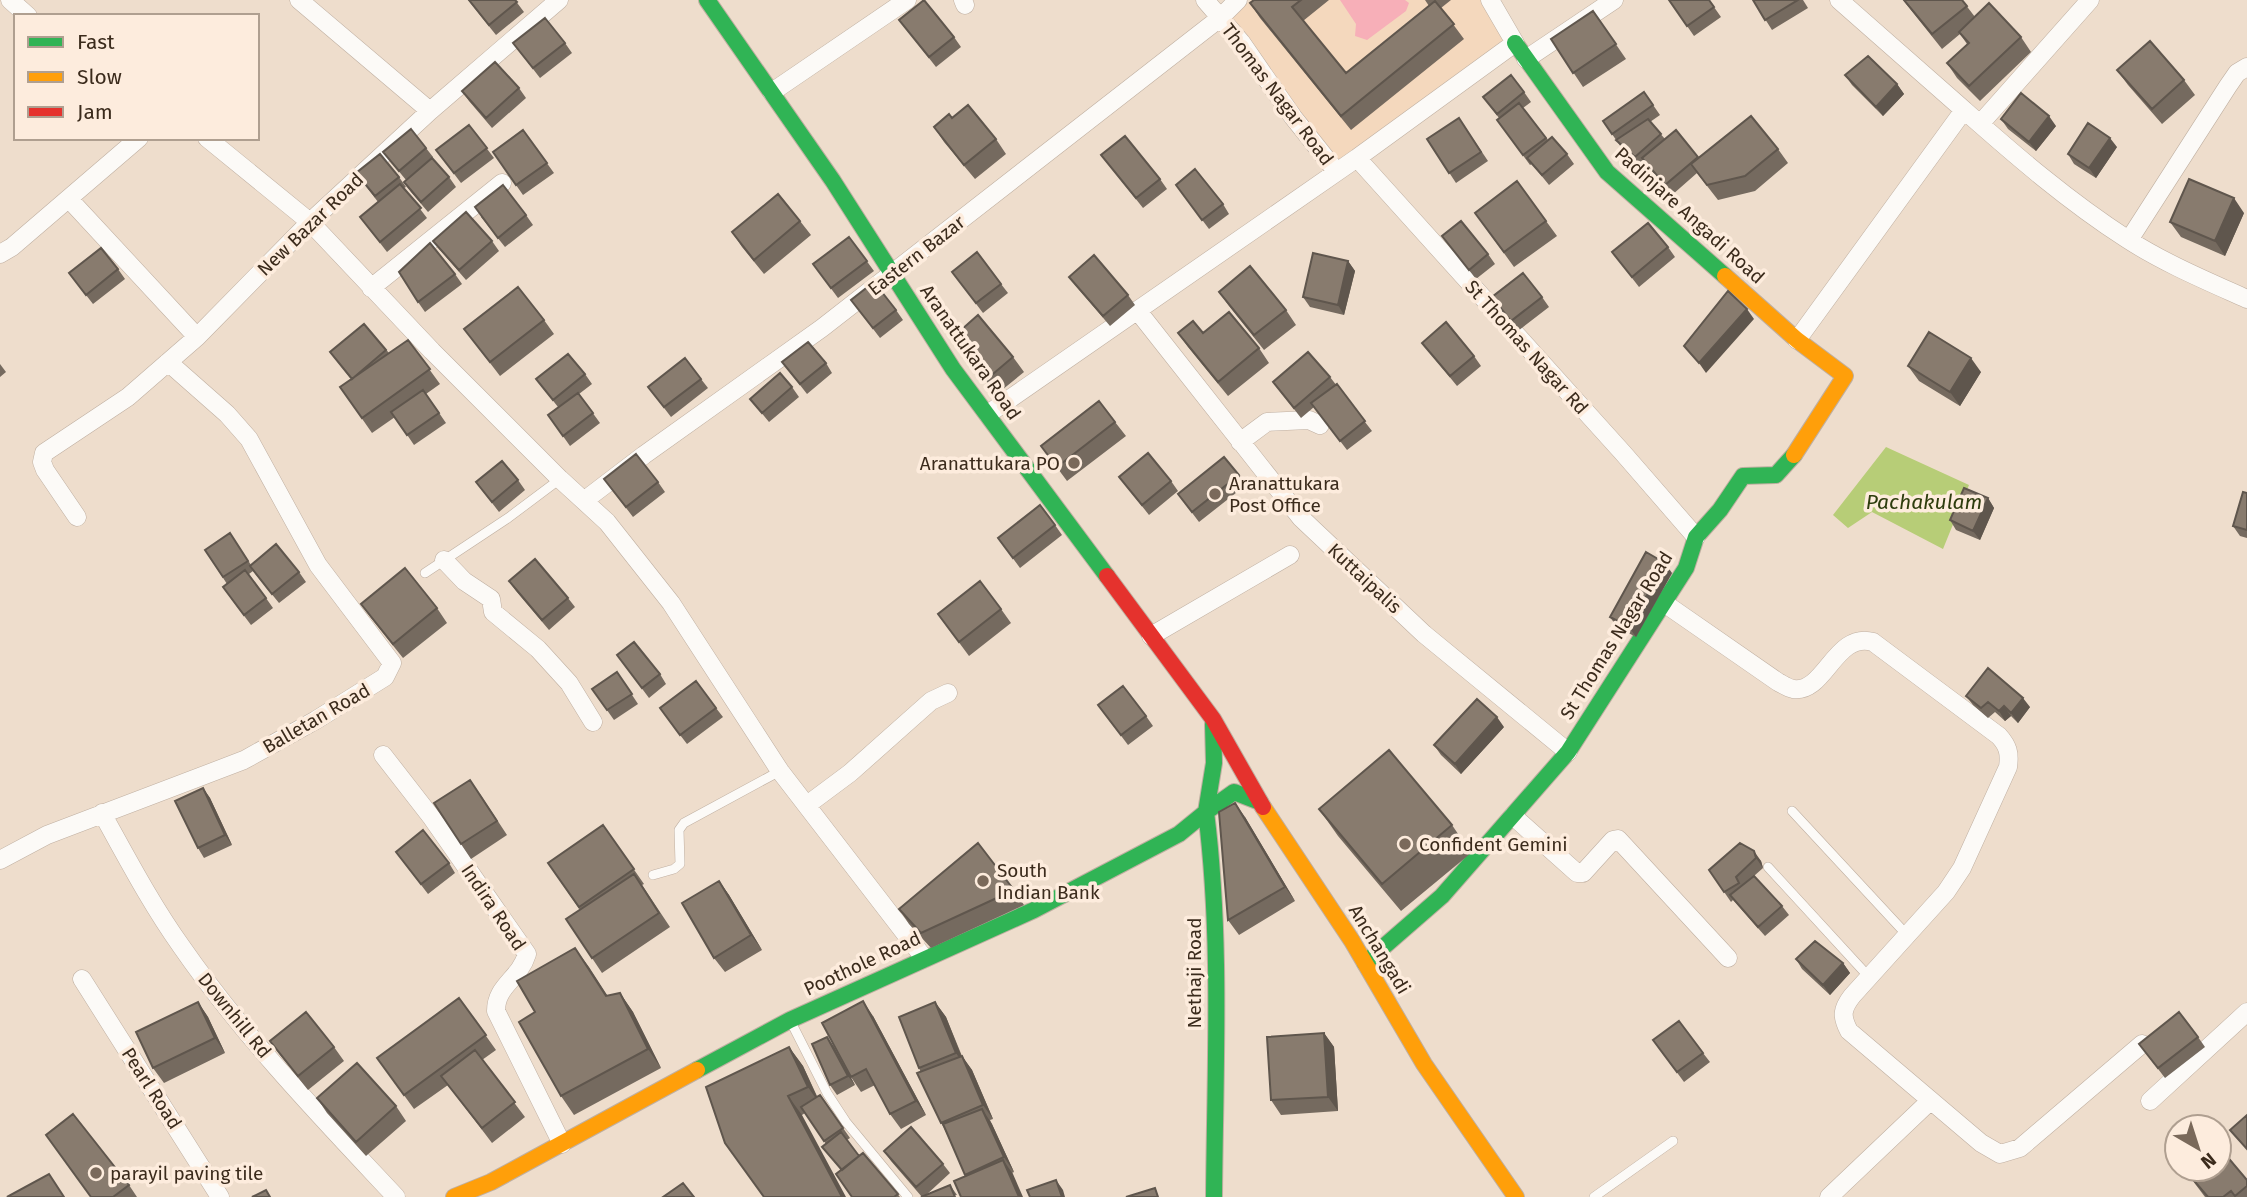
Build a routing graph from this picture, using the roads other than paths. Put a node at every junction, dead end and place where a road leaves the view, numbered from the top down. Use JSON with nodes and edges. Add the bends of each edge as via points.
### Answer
{"nodes":[{"id":1,"x":10,"y":0,"type":"edge"},
{"id":2,"x":299,"y":0,"type":"edge"},
{"id":3,"x":559,"y":0,"type":"edge"},
{"id":4,"x":707,"y":0,"type":"edge"},
{"id":5,"x":907,"y":0,"type":"edge"},
{"id":6,"x":1205,"y":0,"type":"edge"},
{"id":7,"x":1238,"y":0,"type":"edge"},
{"id":8,"x":1490,"y":0,"type":"edge"},
{"id":9,"x":1614,"y":0,"type":"edge"},
{"id":10,"x":1839,"y":0,"type":"edge"},
{"id":11,"x":2090,"y":0,"type":"edge"},
{"id":12,"x":25,"y":14,"type":"edge"},
{"id":13,"x":1220,"y":18,"type":"junction"},
{"id":14,"x":1516,"y":43,"type":"junction"},
{"id":15,"x":1525,"y":59,"type":"junction"},
{"id":16,"x":2247,"y":67,"type":"edge"},
{"id":17,"x":772,"y":92,"type":"junction"},
{"id":18,"x":1964,"y":110,"type":"junction"},
{"id":19,"x":429,"y":111,"type":"junction"},
{"id":20,"x":1980,"y":124,"type":"junction"},
{"id":21,"x":137,"y":140,"type":"edge"},
{"id":22,"x":208,"y":140,"type":"edge"},
{"id":23,"x":1357,"y":158,"type":"junction"},
{"id":24,"x":1336,"y":171,"type":"junction"},
{"id":25,"x":502,"y":183,"type":"edge"},
{"id":26,"x":69,"y":199,"type":"junction"},
{"id":27,"x":310,"y":222,"type":"junction"},
{"id":28,"x":2129,"y":240,"type":"junction"},
{"id":29,"x":0,"y":254,"type":"edge"},
{"id":30,"x":892,"y":275,"type":"junction"},
{"id":31,"x":371,"y":288,"type":"junction"},
{"id":32,"x":2247,"y":299,"type":"edge"},
{"id":33,"x":1137,"y":310,"type":"junction"},
{"id":34,"x":197,"y":337,"type":"junction"},
{"id":35,"x":1797,"y":340,"type":"junction"},
{"id":36,"x":168,"y":362,"type":"junction"},
{"id":37,"x":988,"y":414,"type":"junction"},
{"id":38,"x":1320,"y":425,"type":"edge"},
{"id":39,"x":1240,"y":442,"type":"junction"},
{"id":40,"x":560,"y":479,"type":"junction"},
{"id":41,"x":585,"y":500,"type":"junction"},
{"id":42,"x":76,"y":517,"type":"dead end"},
{"id":43,"x":1696,"y":537,"type":"junction"},
{"id":44,"x":1290,"y":555,"type":"dead end"},
{"id":45,"x":444,"y":560,"type":"junction"},
{"id":46,"x":425,"y":573,"type":"dead end"},
{"id":47,"x":1664,"y":603,"type":"junction"},
{"id":48,"x":1150,"y":635,"type":"junction"},
{"id":49,"x":948,"y":693,"type":"dead end"},
{"id":50,"x":1213,"y":719,"type":"junction"},
{"id":51,"x":593,"y":722,"type":"dead end"},
{"id":52,"x":1568,"y":752,"type":"junction"},
{"id":53,"x":383,"y":755,"type":"dead end"},
{"id":54,"x":780,"y":771,"type":"junction"},
{"id":55,"x":1261,"y":802,"type":"junction"},
{"id":56,"x":807,"y":805,"type":"junction"},
{"id":57,"x":1792,"y":811,"type":"dead end"},
{"id":58,"x":1206,"y":812,"type":"junction"},
{"id":59,"x":102,"y":813,"type":"junction"},
{"id":60,"x":1513,"y":816,"type":"junction"},
{"id":61,"x":0,"y":860,"type":"edge"},
{"id":62,"x":1768,"y":867,"type":"dead end"},
{"id":63,"x":653,"y":875,"type":"dead end"},
{"id":64,"x":1906,"y":935,"type":"junction"},
{"id":65,"x":924,"y":958,"type":"junction"},
{"id":66,"x":1728,"y":958,"type":"dead end"},
{"id":67,"x":1365,"y":963,"type":"junction"},
{"id":68,"x":1869,"y":976,"type":"junction"},
{"id":69,"x":82,"y":979,"type":"dead end"},
{"id":70,"x":2247,"y":1012,"type":"edge"},
{"id":71,"x":790,"y":1020,"type":"junction"},
{"id":72,"x":2141,"y":1044,"type":"edge"},
{"id":73,"x":1930,"y":1101,"type":"junction"},
{"id":74,"x":2150,"y":1101,"type":"dead end"},
{"id":75,"x":1673,"y":1141,"type":"dead end"},
{"id":76,"x":562,"y":1144,"type":"junction"},
{"id":77,"x":496,"y":1189,"type":"edge"},
{"id":78,"x":220,"y":1197,"type":"edge"},
{"id":79,"x":396,"y":1197,"type":"edge"},
{"id":80,"x":454,"y":1197,"type":"edge"},
{"id":81,"x":908,"y":1197,"type":"edge"},
{"id":82,"x":1214,"y":1197,"type":"edge"},
{"id":83,"x":1516,"y":1197,"type":"edge"},
{"id":84,"x":1594,"y":1197,"type":"edge"},
{"id":85,"x":1829,"y":1197,"type":"edge"}],
"edges":[{"from":1,"to":12,"type":"street"},
{"from":2,"to":19,"type":"street"},
{"from":3,"to":19,"type":"street","name":"New Bazar Road"},
{"from":4,"to":17,"type":"street","name":"Aranattukara Road"},
{"from":5,"to":17,"type":"street"},
{"from":6,"to":13,"type":"street","name":"Thomas Nagar Road"},
{"from":7,"to":13,"type":"street","name":"Eastern Bazar"},
{"from":8,"to":14,"type":"street"},
{"from":9,"to":15,"type":"street"},
{"from":10,"to":18,"type":"street"},
{"from":11,"to":20,"type":"street"},
{"from":13,"to":24,"type":"street","name":"Thomas Nagar Road"},
{"from":13,"to":30,"type":"street","name":"Eastern Bazar"},
{"from":14,"to":15,"type":"street","name":"Padinjare Angadi Road"},
{"from":14,"to":23,"type":"street"},
{"from":15,"to":35,"type":"street","name":"Padinjare Angadi Road","via":[[1607,172]]},
{"from":16,"to":28,"type":"street","via":[[2228,86]]},
{"from":17,"to":30,"type":"street","name":"Aranattukara Road"},
{"from":18,"to":20,"type":"street"},
{"from":18,"to":35,"type":"street"},
{"from":19,"to":27,"type":"street","name":"New Bazar Road"},
{"from":20,"to":28,"type":"street","via":[[2054,188]]},
{"from":21,"to":26,"type":"street"},
{"from":22,"to":27,"type":"street"},
{"from":23,"to":24,"type":"street"},
{"from":23,"to":43,"type":"street","name":"St Thomas Nagar Rd"},
{"from":24,"to":33,"type":"street"},
{"from":25,"to":31,"type":"street"},
{"from":26,"to":29,"type":"street"},
{"from":26,"to":34,"type":"street"},
{"from":27,"to":31,"type":"street"},
{"from":27,"to":34,"type":"street","name":"New Bazar Road"},
{"from":28,"to":32,"type":"street"},
{"from":30,"to":37,"type":"street","name":"Aranattukara Road"},
{"from":30,"to":41,"type":"street","name":"Eastern Bazar"},
{"from":31,"to":40,"type":"street"},
{"from":33,"to":37,"type":"street"},
{"from":33,"to":39,"type":"street","name":"Kuttaipalis"},
{"from":34,"to":36,"type":"street","name":"New Bazar Road"},
{"from":35,"to":43,"type":"street","name":"Padinjare Angadi Road","via":[[1845,376],[1776,475],[1743,476]]},
{"from":36,"to":42,"type":"street","name":"New Bazar Road","via":[[128,397],[44,453],[45,470]]},
{"from":36,"to":59,"type":"street","name":"Balletan Road","via":[[249,439],[318,565],[392,663],[385,677],[244,760]]},
{"from":37,"to":48,"type":"street","name":"Aranattukara Road"},
{"from":38,"to":39,"type":"street","via":[[1309,420],[1267,422]]},
{"from":39,"to":52,"type":"street","name":"Kuttaipalis","via":[[1301,518],[1424,634]]},
{"from":40,"to":41,"type":"street"},
{"from":40,"to":45,"type":"lane"},
{"from":41,"to":54,"type":"street","via":[[671,603]]},
{"from":43,"to":47,"type":"street","name":"St Thomas Nagar Road","via":[[1686,568]]},
{"from":44,"to":48,"type":"street"},
{"from":45,"to":46,"type":"lane"},
{"from":45,"to":51,"type":"street","via":[[464,581],[491,598],[493,612],[546,657]]},
{"from":47,"to":52,"type":"street","name":"St Thomas Nagar Road"},
{"from":47,"to":64,"type":"street","via":[[1793,689],[1805,688],[1850,643],[1873,642],[2007,744],[2008,766],[1962,868]]},
{"from":48,"to":50,"type":"street","name":"Aranattukara Road"},
{"from":49,"to":56,"type":"street","via":[[931,701]]},
{"from":50,"to":55,"type":"street","name":"Anchangadi"},
{"from":50,"to":58,"type":"street","via":[[1214,763]]},
{"from":52,"to":60,"type":"street"},
{"from":53,"to":76,"type":"street","name":"Indira Road","via":[[527,954],[518,974],[498,996],[496,1011]]},
{"from":54,"to":56,"type":"street"},
{"from":54,"to":63,"type":"lane","via":[[684,823],[679,830],[680,864]]},
{"from":55,"to":58,"type":"street","via":[[1234,792]]},
{"from":55,"to":67,"type":"street","name":"Anchangadi"},
{"from":56,"to":65,"type":"street"},
{"from":57,"to":64,"type":"lane"},
{"from":58,"to":65,"type":"street","name":"Poothole Road","via":[[1150,851],[1034,910]]},
{"from":58,"to":82,"type":"street","name":"Nethaji Road","via":[[1214,877]]},
{"from":59,"to":61,"type":"street","name":"Balletan Road"},
{"from":59,"to":79,"type":"street","name":"Downhill Rd","via":[[150,900],[198,969],[289,1082]]},
{"from":60,"to":66,"type":"street","via":[[1577,873],[1583,873],[1618,839]]},
{"from":60,"to":67,"type":"street","via":[[1442,896]]},
{"from":62,"to":68,"type":"lane"},
{"from":64,"to":68,"type":"street"},
{"from":65,"to":71,"type":"street","name":"Poothole Road"},
{"from":67,"to":83,"type":"street","name":"Anchangadi","via":[[1424,1064]]},
{"from":68,"to":73,"type":"street","via":[[1843,1009],[1843,1021]]},
{"from":69,"to":78,"type":"street","name":"Pearl Road"},
{"from":70,"to":74,"type":"street"},
{"from":71,"to":76,"type":"street","name":"Poothole Road"},
{"from":71,"to":81,"type":"lane","via":[[846,1122]]},
{"from":72,"to":73,"type":"street","via":[[2020,1148],[2000,1154]]},
{"from":73,"to":85,"type":"street"},
{"from":75,"to":84,"type":"lane"},
{"from":76,"to":77,"type":"street","name":"Poothole Road"},
{"from":77,"to":80,"type":"street","name":"Poothole Road"}]}
